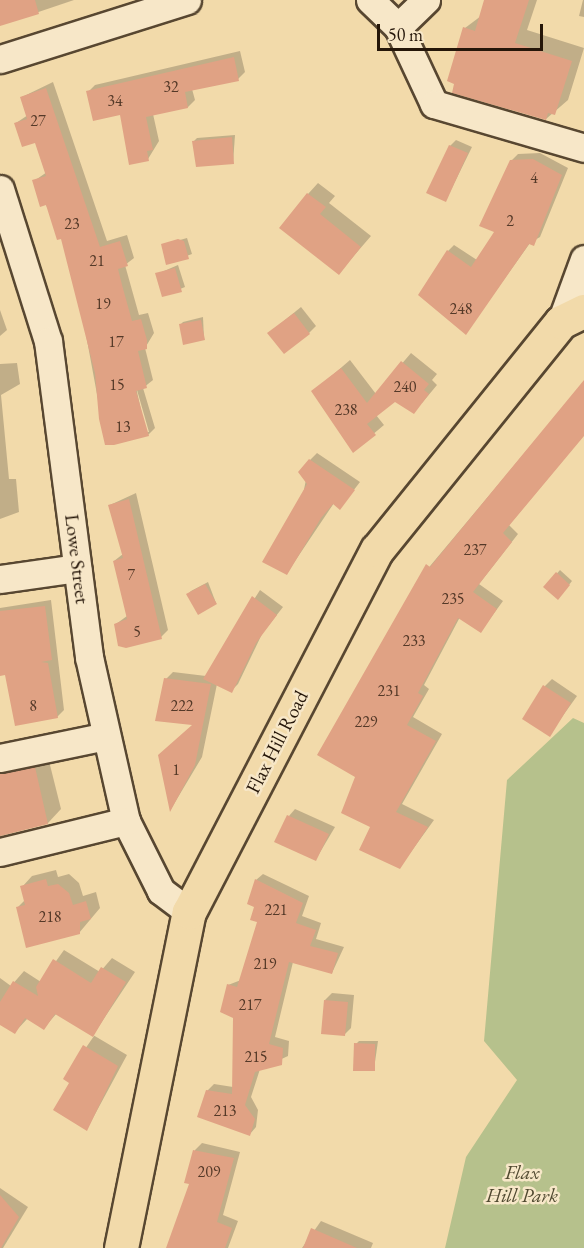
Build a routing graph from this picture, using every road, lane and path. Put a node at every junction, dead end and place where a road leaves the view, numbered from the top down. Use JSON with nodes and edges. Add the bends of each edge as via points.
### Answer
{"nodes":[{"id":1,"x":187,"y":0,"type":"edge"},
{"id":2,"x":370,"y":0,"type":"edge"},
{"id":3,"x":426,"y":0,"type":"edge"},
{"id":4,"x":398,"y":27,"type":"junction"},
{"id":5,"x":0,"y":59,"type":"edge"},
{"id":6,"x":584,"y":148,"type":"edge"},
{"id":7,"x":0,"y":189,"type":"edge"},
{"id":8,"x":584,"y":259,"type":"edge"},
{"id":9,"x":573,"y":316,"type":"edge"},
{"id":10,"x":77,"y":568,"type":"junction"},
{"id":11,"x":0,"y":579,"type":"edge"},
{"id":12,"x":106,"y":736,"type":"junction"},
{"id":13,"x":0,"y":759,"type":"edge"},
{"id":14,"x":126,"y":821,"type":"junction"},
{"id":15,"x":0,"y":852,"type":"edge"},
{"id":16,"x":189,"y":912,"type":"junction"},
{"id":17,"x":121,"y":1248,"type":"edge"}],
"edges":[{"from":1,"to":5,"type":"street"},
{"from":2,"to":4,"type":"street"},
{"from":3,"to":4,"type":"street"},
{"from":4,"to":6,"type":"street","via":[[434,104]]},
{"from":7,"to":10,"type":"street","name":"Lowe Street","via":[[48,341]]},
{"from":8,"to":9,"type":"street"},
{"from":9,"to":16,"type":"main road","name":"Flax Hill Road","via":[[377,550]]},
{"from":10,"to":11,"type":"street"},
{"from":10,"to":12,"type":"street","name":"Lowe Street"},
{"from":12,"to":13,"type":"street"},
{"from":12,"to":14,"type":"street","name":"Lowe Street"},
{"from":14,"to":15,"type":"street"},
{"from":14,"to":16,"type":"street","name":"Lowe Street","via":[[161,891]]},
{"from":16,"to":17,"type":"main road","name":"Flax Hill Road"}]}
